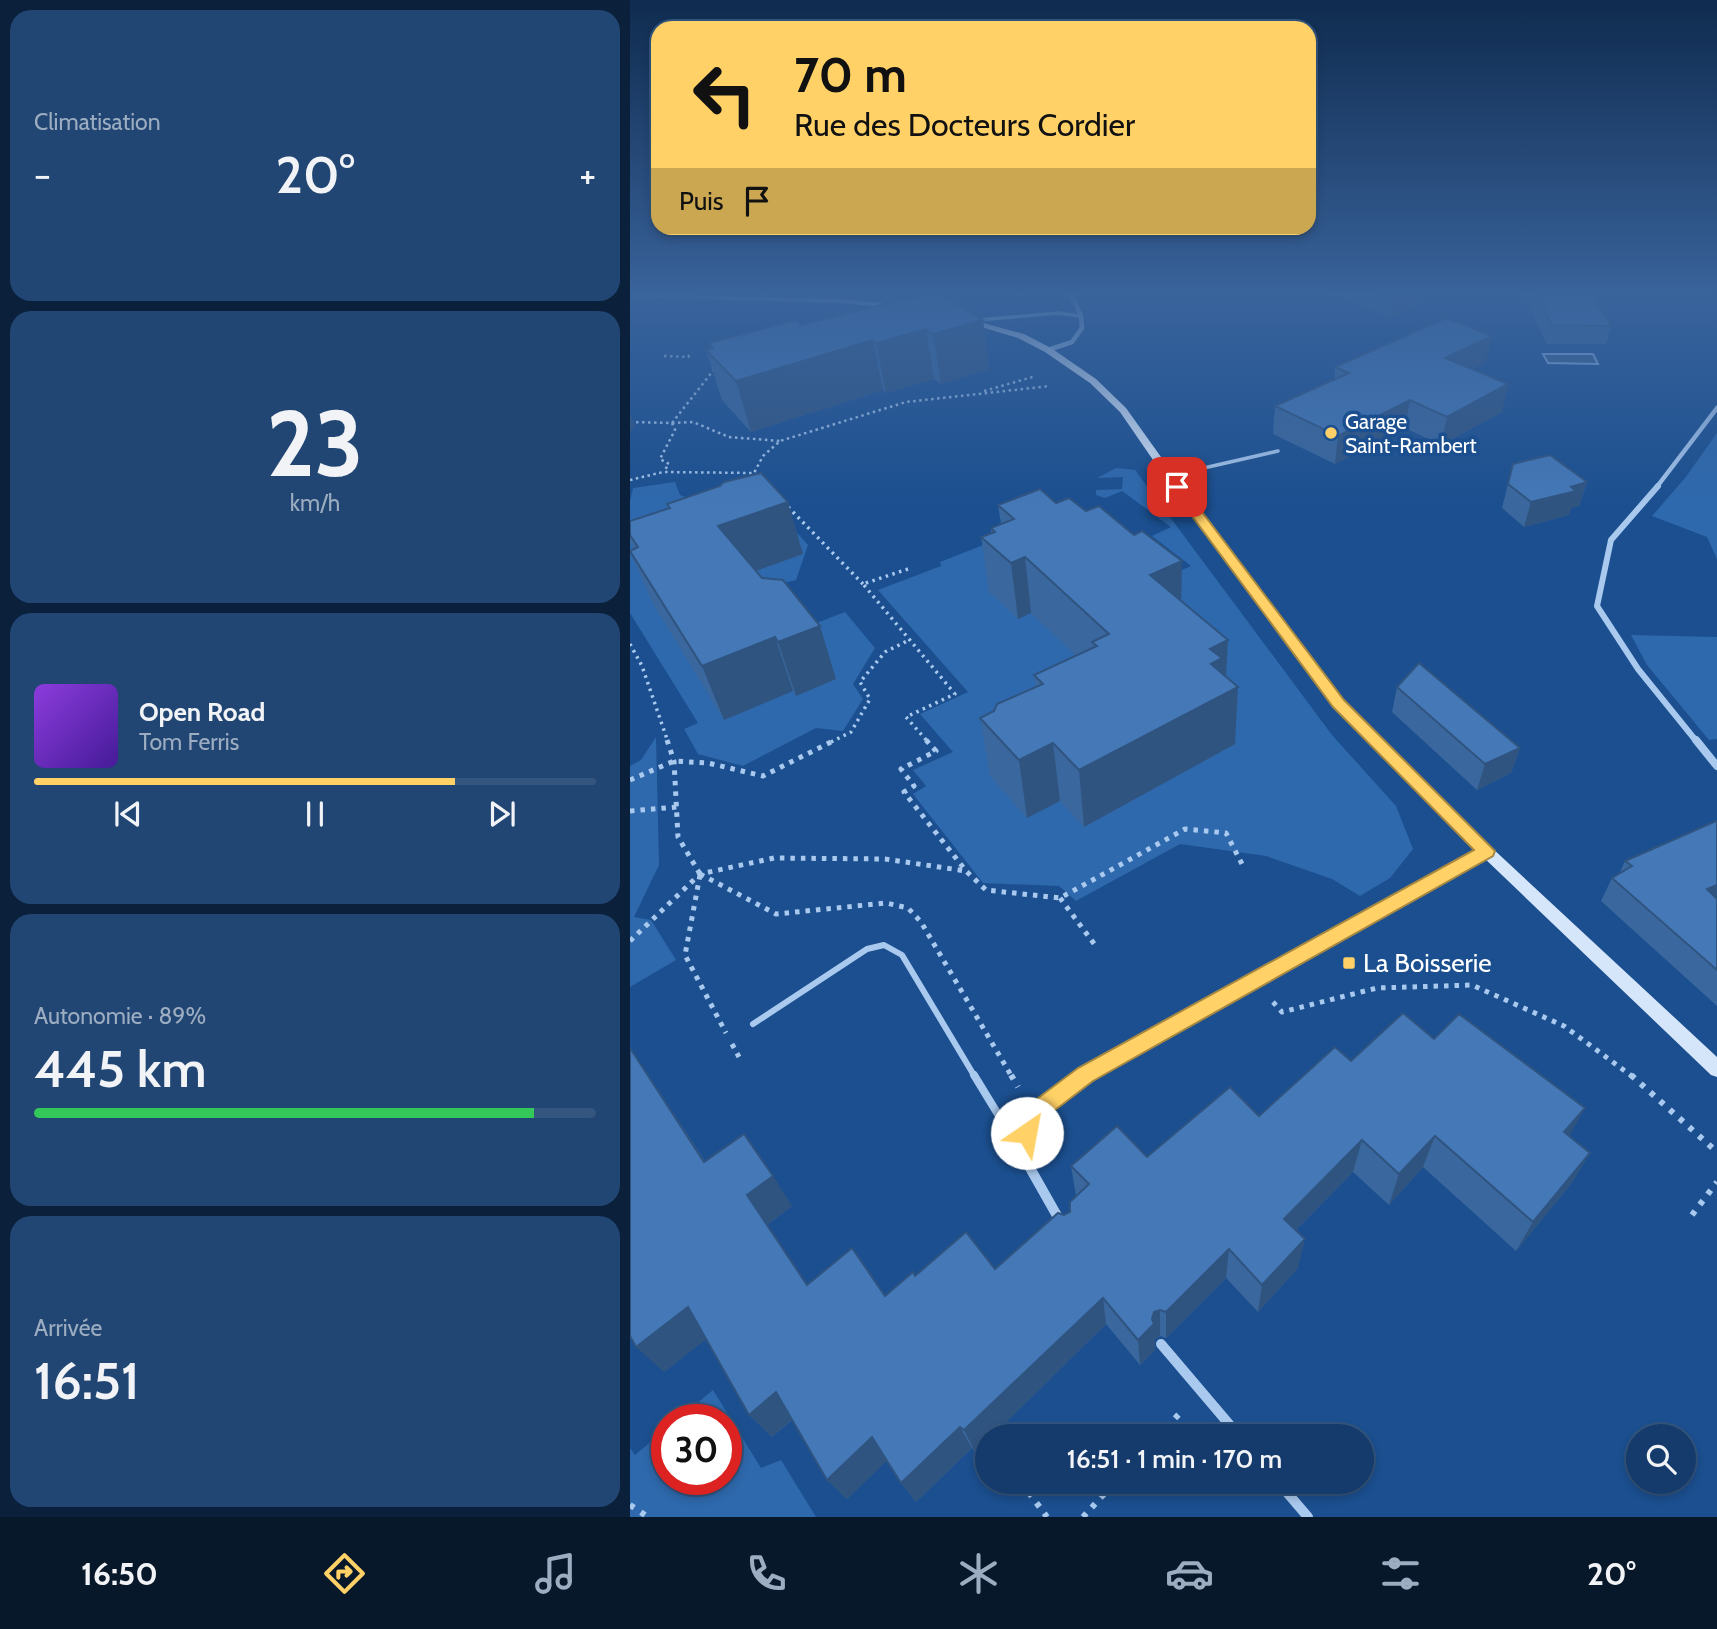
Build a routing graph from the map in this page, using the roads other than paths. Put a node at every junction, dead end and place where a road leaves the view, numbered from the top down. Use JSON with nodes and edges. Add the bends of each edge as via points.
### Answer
{"nodes":[{"id":1,"x":1070,"y":365,"type":"edge"},
{"id":2,"x":1717,"y":408,"type":"edge"},
{"id":3,"x":1278,"y":451,"type":"dead end"},
{"id":4,"x":1169,"y":477,"type":"junction"},
{"id":5,"x":1717,"y":766,"type":"edge"},
{"id":6,"x":1486,"y":851,"type":"junction"},
{"id":7,"x":753,"y":1024,"type":"dead end"},
{"id":8,"x":1717,"y":1069,"type":"edge"},
{"id":9,"x":1021,"y":1152,"type":"junction"},
{"id":10,"x":1062,"y":1225,"type":"edge"},
{"id":11,"x":1161,"y":1344,"type":"dead end"},
{"id":12,"x":1229,"y":1424,"type":"edge"},
{"id":13,"x":1288,"y":1494,"type":"edge"},
{"id":14,"x":1308,"y":1517,"type":"edge"}],
"edges":[{"from":1,"to":4,"type":"street","via":[[1123,410]]},
{"from":2,"to":5,"type":"street","via":[[1611,540],[1597,606],[1638,669]]},
{"from":3,"to":4,"type":"lane"},
{"from":4,"to":6,"type":"street","via":[[1339,703]]},
{"from":6,"to":8,"type":"street"},
{"from":6,"to":9,"type":"street","via":[[1086,1075],[1034,1114]]},
{"from":7,"to":9,"type":"lane","via":[[867,949],[884,945],[902,956]]},
{"from":9,"to":10,"type":"street"},
{"from":11,"to":12,"type":"street"},
{"from":13,"to":14,"type":"street"}]}
